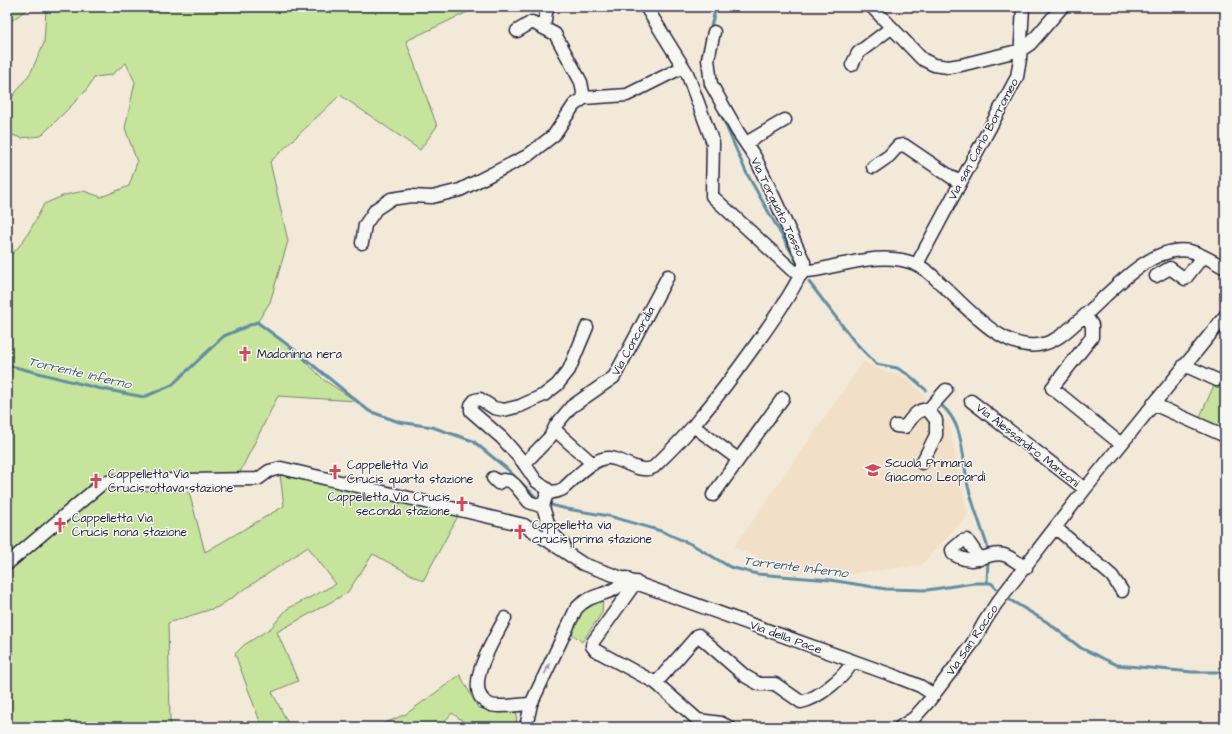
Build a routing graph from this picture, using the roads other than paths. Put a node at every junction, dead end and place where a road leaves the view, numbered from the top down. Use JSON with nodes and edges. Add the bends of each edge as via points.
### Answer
{"nodes":[{"id":1,"x":549,"y":7,"type":"edge"},
{"id":2,"x":646,"y":7,"type":"edge"},
{"id":3,"x":872,"y":7,"type":"edge"},
{"id":4,"x":1023,"y":7,"type":"edge"},
{"id":5,"x":1062,"y":7,"type":"edge"},
{"id":6,"x":544,"y":28,"type":"junction"},
{"id":7,"x":891,"y":28,"type":"junction"},
{"id":8,"x":516,"y":31,"type":"dead end"},
{"id":9,"x":714,"y":32,"type":"dead end"},
{"id":10,"x":1021,"y":50,"type":"junction"},
{"id":11,"x":852,"y":65,"type":"dead end"},
{"id":12,"x":683,"y":67,"type":"junction"},
{"id":13,"x":584,"y":98,"type":"junction"},
{"id":14,"x":785,"y":120,"type":"dead end"},
{"id":15,"x":746,"y":143,"type":"junction"},
{"id":16,"x":873,"y":167,"type":"dead end"},
{"id":17,"x":960,"y":183,"type":"junction"},
{"id":18,"x":362,"y":244,"type":"dead end"},
{"id":19,"x":1203,"y":256,"type":"junction"},
{"id":20,"x":917,"y":264,"type":"junction"},
{"id":21,"x":1225,"y":268,"type":"edge"},
{"id":22,"x":802,"y":273,"type":"junction"},
{"id":23,"x":668,"y":276,"type":"dead end"},
{"id":24,"x":1156,"y":276,"type":"dead end"},
{"id":25,"x":1086,"y":316,"type":"junction"},
{"id":26,"x":1225,"y":316,"type":"edge"},
{"id":27,"x":587,"y":327,"type":"dead end"},
{"id":28,"x":1184,"y":365,"type":"junction"},
{"id":29,"x":1217,"y":380,"type":"dead end"},
{"id":30,"x":946,"y":390,"type":"dead end"},
{"id":31,"x":783,"y":398,"type":"dead end"},
{"id":32,"x":971,"y":401,"type":"dead end"},
{"id":33,"x":1153,"y":404,"type":"junction"},
{"id":34,"x":928,"y":410,"type":"junction"},
{"id":35,"x":693,"y":426,"type":"junction"},
{"id":36,"x":896,"y":426,"type":"dead end"},
{"id":37,"x":555,"y":430,"type":"junction"},
{"id":38,"x":1225,"y":436,"type":"edge"},
{"id":39,"x":1121,"y":444,"type":"junction"},
{"id":40,"x":738,"y":459,"type":"junction"},
{"id":41,"x":922,"y":462,"type":"dead end"},
{"id":42,"x":524,"y":464,"type":"junction"},
{"id":43,"x":592,"y":464,"type":"junction"},
{"id":44,"x":493,"y":478,"type":"dead end"},
{"id":45,"x":1085,"y":489,"type":"junction"},
{"id":46,"x":713,"y":495,"type":"dead end"},
{"id":47,"x":546,"y":500,"type":"junction"},
{"id":48,"x":1056,"y":528,"type":"junction"},
{"id":49,"x":574,"y":556,"type":"junction"},
{"id":50,"x":987,"y":557,"type":"dead end"},
{"id":51,"x":7,"y":564,"type":"edge"},
{"id":52,"x":1026,"y":568,"type":"junction"},
{"id":53,"x":631,"y":580,"type":"junction"},
{"id":54,"x":1122,"y":592,"type":"dead end"},
{"id":55,"x":505,"y":618,"type":"dead end"},
{"id":56,"x":852,"y":661,"type":"junction"},
{"id":57,"x":656,"y":683,"type":"junction"},
{"id":58,"x":934,"y":695,"type":"junction"},
{"id":59,"x":531,"y":704,"type":"junction"},
{"id":60,"x":917,"y":722,"type":"edge"},
{"id":61,"x":526,"y":727,"type":"edge"},
{"id":62,"x":729,"y":727,"type":"edge"},
{"id":63,"x":900,"y":727,"type":"edge"}],
"edges":[{"from":1,"to":6,"type":"street"},
{"from":2,"to":12,"type":"street"},
{"from":3,"to":7,"type":"street"},
{"from":4,"to":10,"type":"street","name":"Via san Carlo Borromeo"},
{"from":5,"to":10,"type":"street","via":[[1030,44]]},
{"from":6,"to":8,"type":"street","via":[[532,22]]},
{"from":6,"to":13,"type":"street","via":[[555,34],[581,82]]},
{"from":7,"to":10,"type":"street","via":[[922,59],[936,66],[957,66]]},
{"from":7,"to":11,"type":"street","via":[[858,54]]},
{"from":9,"to":15,"type":"street","name":"Via Torquato Tasso","via":[[708,59],[710,80]]},
{"from":10,"to":17,"type":"street","name":"Via san Carlo Borromeo","via":[[1013,86]]},
{"from":12,"to":13,"type":"street","via":[[628,95]]},
{"from":12,"to":22,"type":"street","via":[[713,143],[712,196],[792,270]]},
{"from":13,"to":18,"type":"street","via":[[574,105],[554,135],[527,156],[460,190],[432,197],[411,196],[391,199],[376,210],[365,226]]},
{"from":14,"to":15,"type":"street","name":"Via Torquato Tasso"},
{"from":15,"to":22,"type":"street","name":"Via Torquato Tasso","via":[[804,262]]},
{"from":16,"to":17,"type":"street","via":[[898,146],[904,145]]},
{"from":17,"to":20,"type":"street","name":"Via san Carlo Borromeo"},
{"from":19,"to":21,"type":"street"},
{"from":19,"to":24,"type":"street","via":[[1186,279],[1170,268]]},
{"from":19,"to":25,"type":"street","via":[[1182,250],[1163,253],[1149,259]]},
{"from":20,"to":22,"type":"street","via":[[898,260],[874,260]]},
{"from":20,"to":25,"type":"street","via":[[997,334],[1013,342],[1032,345],[1051,342]]},
{"from":22,"to":35,"type":"street","via":[[741,364]]},
{"from":23,"to":37,"type":"street","name":"Via Concordia","via":[[614,377],[571,407],[556,425]]},
{"from":25,"to":39,"type":"street","via":[[1092,325],[1092,337],[1052,388]]},
{"from":26,"to":28,"type":"street","name":"Via Alessandro Manzoni"},
{"from":27,"to":42,"type":"street","via":[[569,370],[557,385],[544,395],[509,410],[497,410],[480,399],[470,405],[471,411],[502,438]]},
{"from":28,"to":29,"type":"street"},
{"from":28,"to":33,"type":"street","name":"Via Alessandro Manzoni"},
{"from":30,"to":34,"type":"street"},
{"from":31,"to":40,"type":"street"},
{"from":32,"to":45,"type":"street","name":"Via Alessandro Manzoni"},
{"from":33,"to":38,"type":"street"},
{"from":33,"to":39,"type":"street","name":"Via Alessandro Manzoni"},
{"from":34,"to":36,"type":"street","via":[[916,413],[905,427]]},
{"from":34,"to":41,"type":"street","via":[[936,420],[936,436]]},
{"from":35,"to":40,"type":"street"},
{"from":35,"to":43,"type":"street","via":[[652,468],[644,469],[608,458]]},
{"from":37,"to":42,"type":"street","name":"Via Concordia"},
{"from":37,"to":43,"type":"street"},
{"from":39,"to":45,"type":"street","name":"Via Alessandro Manzoni"},
{"from":40,"to":46,"type":"street"},
{"from":42,"to":47,"type":"street"},
{"from":43,"to":47,"type":"street"},
{"from":44,"to":47,"type":"street","via":[[498,483],[503,480],[510,481],[529,502]]},
{"from":45,"to":48,"type":"street","name":"Via Alessandro Manzoni"},
{"from":47,"to":49,"type":"street","via":[[551,532]]},
{"from":48,"to":52,"type":"street","name":"Via Alessandro Manzoni"},
{"from":48,"to":54,"type":"street","via":[[1112,576]]},
{"from":49,"to":51,"type":"street","via":[[524,525],[281,468],[269,471],[258,479],[111,481],[85,498]]},
{"from":49,"to":53,"type":"street","name":"Via della Pace","via":[[583,564]]},
{"from":50,"to":52,"type":"street","via":[[1004,555]]},
{"from":52,"to":58,"type":"street","name":"Via San Rocco","via":[[996,604],[972,644]]},
{"from":53,"to":56,"type":"street","name":"Via della Pace"},
{"from":53,"to":57,"type":"street","via":[[592,646],[607,657]]},
{"from":59,"to":53,"type":"street","one_way":true,"via":[[577,608],[593,596],[617,589]]},
{"from":55,"to":59,"type":"street","via":[[480,671],[477,690],[481,698],[490,705]]},
{"from":56,"to":57,"type":"street","via":[[849,668],[817,697],[801,702],[775,684],[759,684],[745,676],[698,635]]},
{"from":56,"to":58,"type":"street","name":"Via della Pace","via":[[920,686]]},
{"from":57,"to":62,"type":"street","via":[[698,720],[721,723]]},
{"from":58,"to":60,"type":"street","name":"Via San Rocco"},
{"from":59,"to":61,"type":"street"},
{"from":60,"to":63,"type":"street","name":"Via San Rocco"}]}
